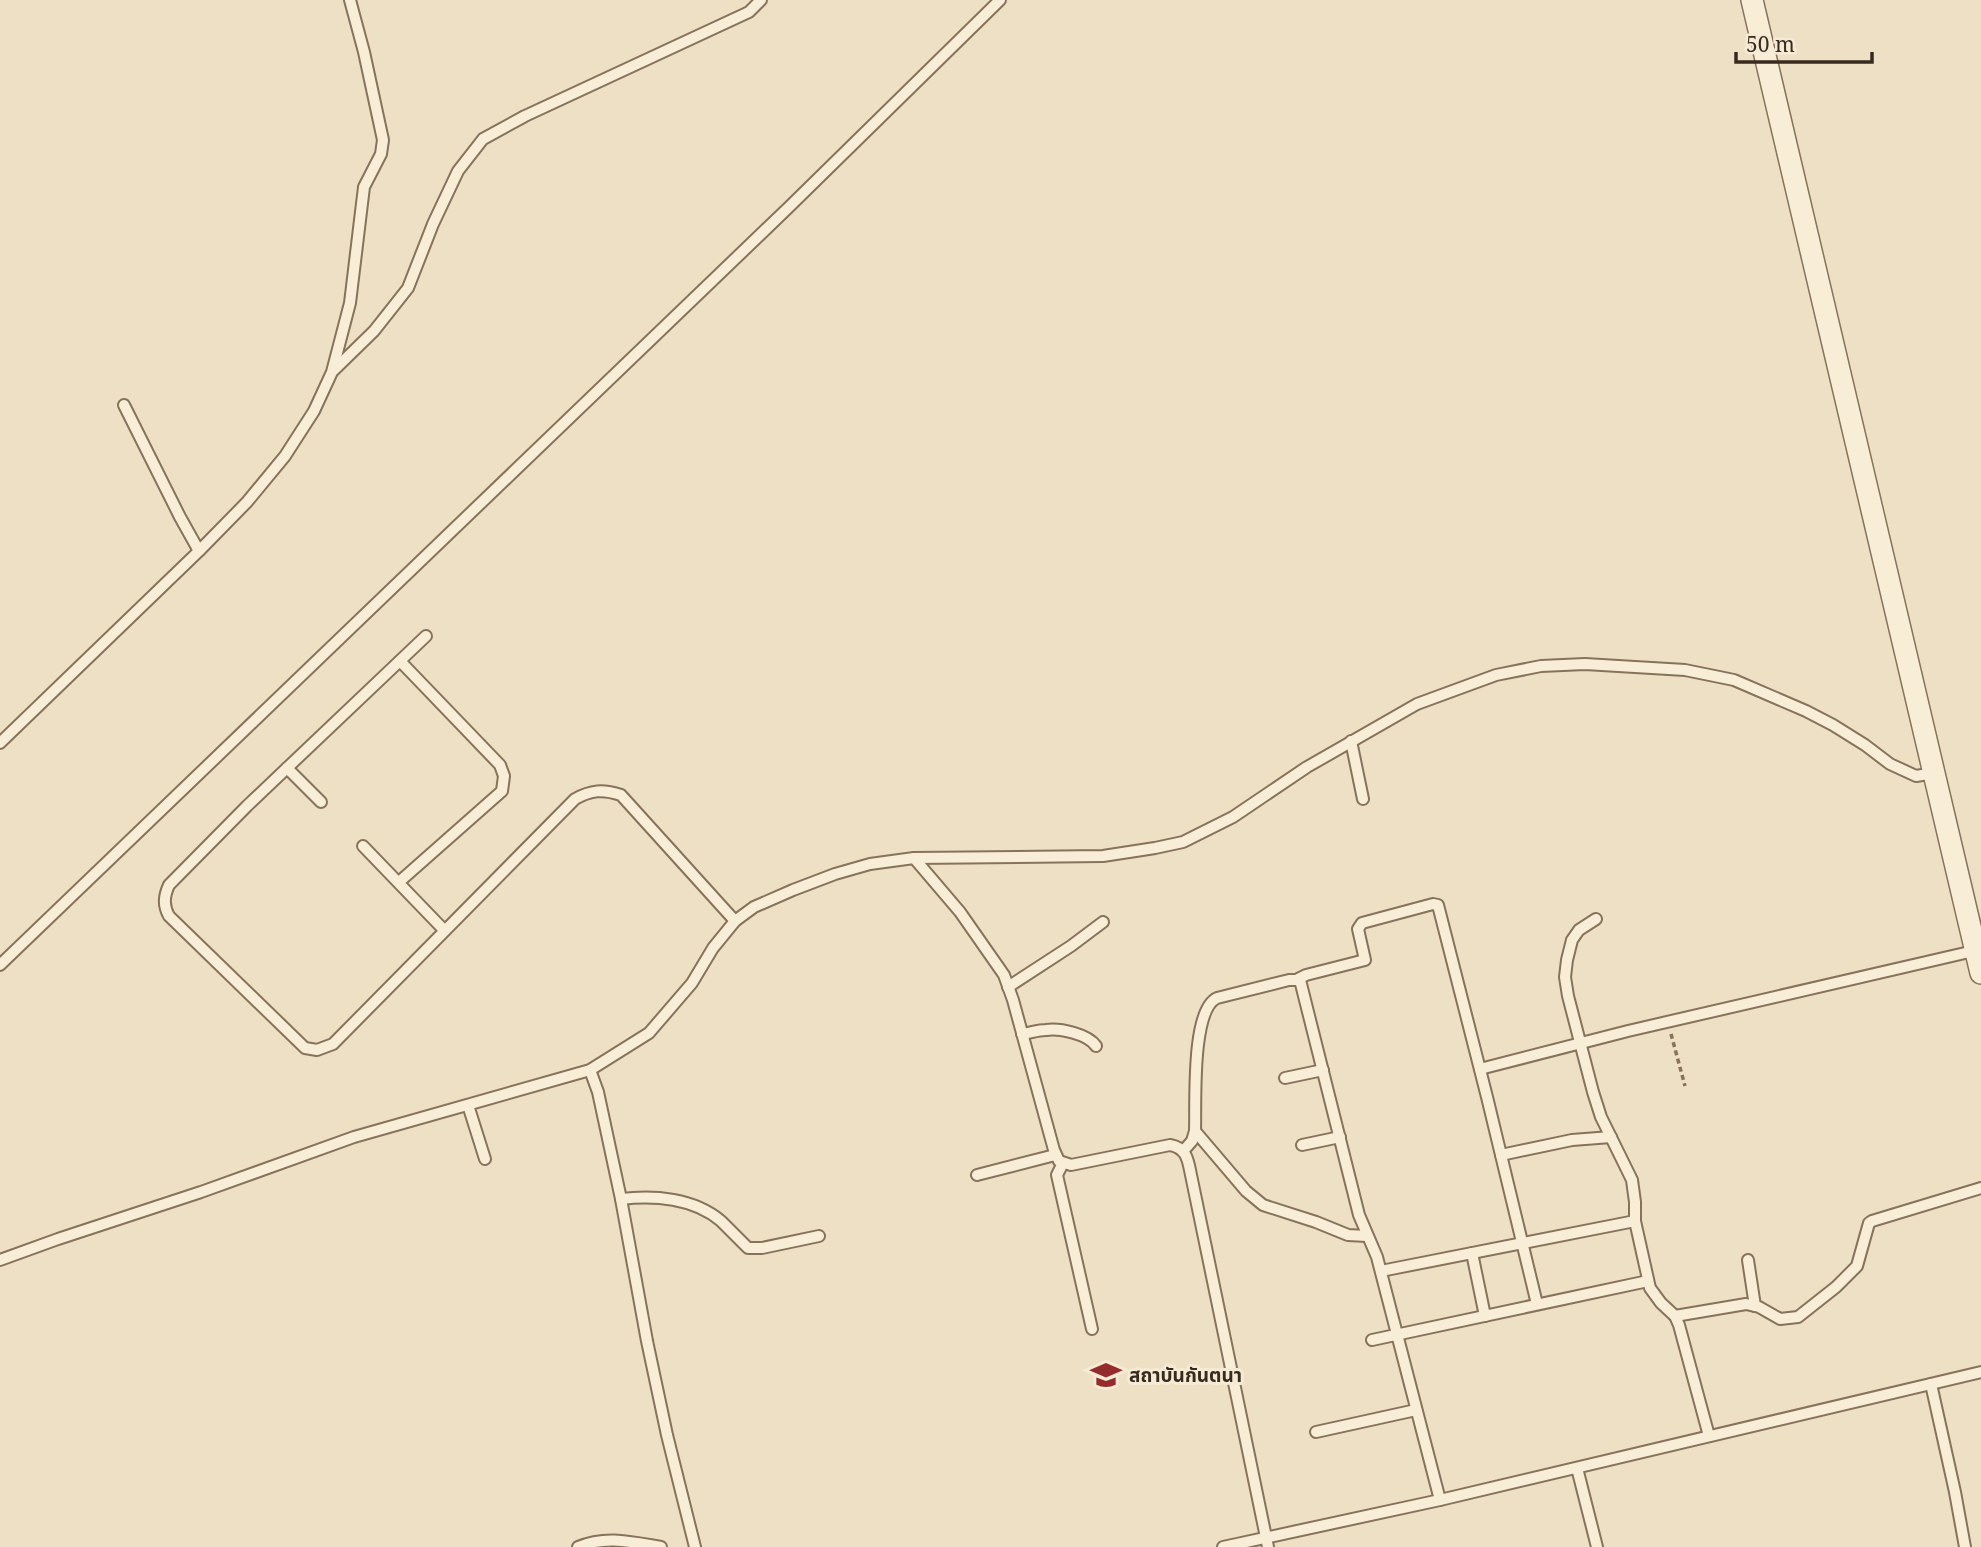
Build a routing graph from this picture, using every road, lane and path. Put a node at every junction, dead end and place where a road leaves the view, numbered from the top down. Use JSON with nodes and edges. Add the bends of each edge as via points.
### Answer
{"nodes":[{"id":1,"x":350,"y":0,"type":"edge"},
{"id":2,"x":761,"y":0,"type":"edge"},
{"id":3,"x":1000,"y":0,"type":"edge"},
{"id":4,"x":1752,"y":0,"type":"edge"},
{"id":5,"x":332,"y":372,"type":"junction"},
{"id":6,"x":124,"y":405,"type":"dead end"},
{"id":7,"x":199,"y":551,"type":"junction"},
{"id":8,"x":426,"y":636,"type":"dead end"},
{"id":9,"x":400,"y":661,"type":"junction"},
{"id":10,"x":1351,"y":741,"type":"junction"},
{"id":11,"x":0,"y":743,"type":"edge"},
{"id":12,"x":287,"y":768,"type":"junction"},
{"id":13,"x":1934,"y":773,"type":"junction"},
{"id":14,"x":1363,"y":799,"type":"dead end"},
{"id":15,"x":321,"y":803,"type":"dead end"},
{"id":16,"x":363,"y":846,"type":"dead end"},
{"id":17,"x":915,"y":858,"type":"junction"},
{"id":18,"x":399,"y":883,"type":"junction"},
{"id":19,"x":1596,"y":919,"type":"dead end"},
{"id":20,"x":735,"y":921,"type":"junction"},
{"id":21,"x":1103,"y":922,"type":"dead end"},
{"id":22,"x":444,"y":930,"type":"junction"},
{"id":23,"x":1978,"y":950,"type":"edge"},
{"id":24,"x":0,"y":965,"type":"edge"},
{"id":25,"x":1981,"y":973,"type":"edge"},
{"id":26,"x":1298,"y":979,"type":"junction"},
{"id":27,"x":1009,"y":986,"type":"junction"},
{"id":28,"x":1668,"y":1022,"type":"junction"},
{"id":29,"x":1023,"y":1034,"type":"junction"},
{"id":30,"x":1579,"y":1044,"type":"junction"},
{"id":31,"x":1096,"y":1046,"type":"dead end"},
{"id":32,"x":1480,"y":1069,"type":"junction"},
{"id":33,"x":590,"y":1070,"type":"junction"},
{"id":34,"x":1323,"y":1070,"type":"junction"},
{"id":35,"x":1285,"y":1078,"type":"dead end"},
{"id":36,"x":1685,"y":1086,"type":"dead end"},
{"id":37,"x":468,"y":1105,"type":"junction"},
{"id":38,"x":1195,"y":1131,"type":"junction"},
{"id":39,"x":1340,"y":1137,"type":"junction"},
{"id":40,"x":1611,"y":1137,"type":"junction"},
{"id":41,"x":1302,"y":1145,"type":"dead end"},
{"id":42,"x":1184,"y":1150,"type":"junction"},
{"id":43,"x":1501,"y":1155,"type":"junction"},
{"id":44,"x":485,"y":1159,"type":"dead end"},
{"id":45,"x":1059,"y":1159,"type":"junction"},
{"id":46,"x":977,"y":1175,"type":"dead end"},
{"id":47,"x":1981,"y":1188,"type":"edge"},
{"id":48,"x":621,"y":1199,"type":"junction"},
{"id":49,"x":1635,"y":1221,"type":"junction"},
{"id":50,"x":819,"y":1236,"type":"dead end"},
{"id":51,"x":1367,"y":1236,"type":"junction"},
{"id":52,"x":1522,"y":1243,"type":"junction"},
{"id":53,"x":1472,"y":1253,"type":"junction"},
{"id":54,"x":0,"y":1260,"type":"edge"},
{"id":55,"x":1748,"y":1260,"type":"dead end"},
{"id":56,"x":1381,"y":1270,"type":"junction"},
{"id":57,"x":1648,"y":1281,"type":"junction"},
{"id":58,"x":1537,"y":1304,"type":"junction"},
{"id":59,"x":1755,"y":1306,"type":"junction"},
{"id":60,"x":1485,"y":1316,"type":"junction"},
{"id":61,"x":1675,"y":1316,"type":"junction"},
{"id":62,"x":1092,"y":1329,"type":"dead end"},
{"id":63,"x":1397,"y":1335,"type":"junction"},
{"id":64,"x":1372,"y":1340,"type":"dead end"},
{"id":65,"x":1981,"y":1372,"type":"edge"},
{"id":66,"x":1931,"y":1384,"type":"junction"},
{"id":67,"x":1416,"y":1410,"type":"junction"},
{"id":68,"x":1316,"y":1432,"type":"dead end"},
{"id":69,"x":1709,"y":1436,"type":"junction"},
{"id":70,"x":1577,"y":1468,"type":"junction"},
{"id":71,"x":1440,"y":1500,"type":"junction"},
{"id":72,"x":1268,"y":1542,"type":"edge"},
{"id":73,"x":578,"y":1547,"type":"edge"},
{"id":74,"x":661,"y":1547,"type":"edge"},
{"id":75,"x":695,"y":1547,"type":"edge"},
{"id":76,"x":1223,"y":1547,"type":"edge"},
{"id":77,"x":1597,"y":1547,"type":"edge"},
{"id":78,"x":1965,"y":1547,"type":"edge"}],
"edges":[{"from":1,"to":5,"type":"lane","via":[[383,140],[364,187],[350,303]]},
{"from":2,"to":5,"type":"lane","via":[[749,12],[483,139],[458,171],[408,288],[374,331]]},
{"from":3,"to":24,"type":"lane"},
{"from":4,"to":13,"type":"street"},
{"from":5,"to":7,"type":"lane","via":[[285,456]]},
{"from":6,"to":7,"type":"lane"},
{"from":7,"to":11,"type":"lane"},
{"from":8,"to":9,"type":"lane"},
{"from":9,"to":12,"type":"lane"},
{"from":9,"to":18,"type":"lane","via":[[500,765],[504,776],[502,791]]},
{"from":10,"to":13,"type":"lane","via":[[1417,704],[1496,675],[1585,664],[1685,670],[1734,680],[1833,725],[1890,764],[1916,776]]},
{"from":10,"to":14,"type":"lane"},
{"from":10,"to":17,"type":"lane","via":[[1233,817],[1183,842],[1103,856]]},
{"from":12,"to":15,"type":"lane"},
{"from":12,"to":22,"type":"lane","via":[[169,885],[164,904],[169,916],[305,1048],[317,1050],[332,1044]]},
{"from":13,"to":23,"type":"street"},
{"from":16,"to":18,"type":"lane"},
{"from":17,"to":20,"type":"lane","via":[[835,874],[754,907]]},
{"from":17,"to":27,"type":"lane","via":[[960,912]]},
{"from":18,"to":22,"type":"lane"},
{"from":19,"to":30,"type":"lane","via":[[1579,930],[1567,960],[1568,996]]},
{"from":20,"to":22,"type":"lane","via":[[621,795],[607,790],[575,799]]},
{"from":20,"to":33,"type":"lane","via":[[692,983],[649,1033]]},
{"from":21,"to":27,"type":"lane"},
{"from":23,"to":25,"type":"street"},
{"from":23,"to":28,"type":"lane"},
{"from":26,"to":32,"type":"lane","via":[[1365,960],[1362,923],[1436,904]]},
{"from":26,"to":34,"type":"lane"},
{"from":26,"to":38,"type":"lane","via":[[1217,998],[1207,1007],[1197,1050]]},
{"from":27,"to":29,"type":"lane"},
{"from":28,"to":30,"type":"lane"},
{"from":28,"to":36,"type":"path"},
{"from":29,"to":31,"type":"lane","via":[[1056,1030],[1089,1039]]},
{"from":29,"to":45,"type":"lane"},
{"from":30,"to":32,"type":"lane"},
{"from":30,"to":40,"type":"lane"},
{"from":32,"to":43,"type":"lane"},
{"from":33,"to":37,"type":"lane"},
{"from":33,"to":48,"type":"lane"},
{"from":34,"to":35,"type":"lane"},
{"from":34,"to":39,"type":"lane"},
{"from":37,"to":44,"type":"lane"},
{"from":37,"to":54,"type":"lane","via":[[354,1137]]},
{"from":38,"to":42,"type":"lane"},
{"from":38,"to":51,"type":"lane","via":[[1263,1205],[1348,1235]]},
{"from":39,"to":41,"type":"lane"},
{"from":39,"to":51,"type":"lane"},
{"from":40,"to":43,"type":"lane"},
{"from":40,"to":49,"type":"lane","via":[[1632,1180]]},
{"from":42,"to":45,"type":"lane","via":[[1170,1145],[1071,1166]]},
{"from":42,"to":72,"type":"lane"},
{"from":43,"to":52,"type":"lane"},
{"from":45,"to":46,"type":"lane"},
{"from":45,"to":62,"type":"lane","via":[[1057,1175]]},
{"from":47,"to":59,"type":"lane","via":[[1872,1221],[1857,1266],[1798,1317],[1780,1319]]},
{"from":48,"to":50,"type":"lane","via":[[668,1198],[698,1208],[719,1219],[748,1248]]},
{"from":48,"to":75,"type":"lane","via":[[647,1341]]},
{"from":49,"to":52,"type":"lane"},
{"from":49,"to":57,"type":"lane"},
{"from":51,"to":56,"type":"lane"},
{"from":52,"to":53,"type":"lane"},
{"from":52,"to":58,"type":"lane"},
{"from":53,"to":56,"type":"lane"},
{"from":53,"to":60,"type":"lane"},
{"from":55,"to":59,"type":"lane"},
{"from":56,"to":63,"type":"lane"},
{"from":57,"to":58,"type":"lane"},
{"from":57,"to":61,"type":"lane","via":[[1654,1295]]},
{"from":58,"to":60,"type":"lane"},
{"from":59,"to":61,"type":"lane","via":[[1740,1304]]},
{"from":60,"to":63,"type":"lane"},
{"from":61,"to":69,"type":"lane"},
{"from":63,"to":64,"type":"lane"},
{"from":63,"to":67,"type":"lane"},
{"from":65,"to":66,"type":"lane"},
{"from":66,"to":69,"type":"lane"},
{"from":66,"to":78,"type":"lane"},
{"from":67,"to":68,"type":"lane"},
{"from":67,"to":71,"type":"lane"},
{"from":69,"to":70,"type":"lane"},
{"from":70,"to":71,"type":"lane"},
{"from":70,"to":77,"type":"lane"},
{"from":71,"to":72,"type":"lane"},
{"from":72,"to":76,"type":"lane"},
{"from":73,"to":74,"type":"lane","via":[[613,1539]]}]}
